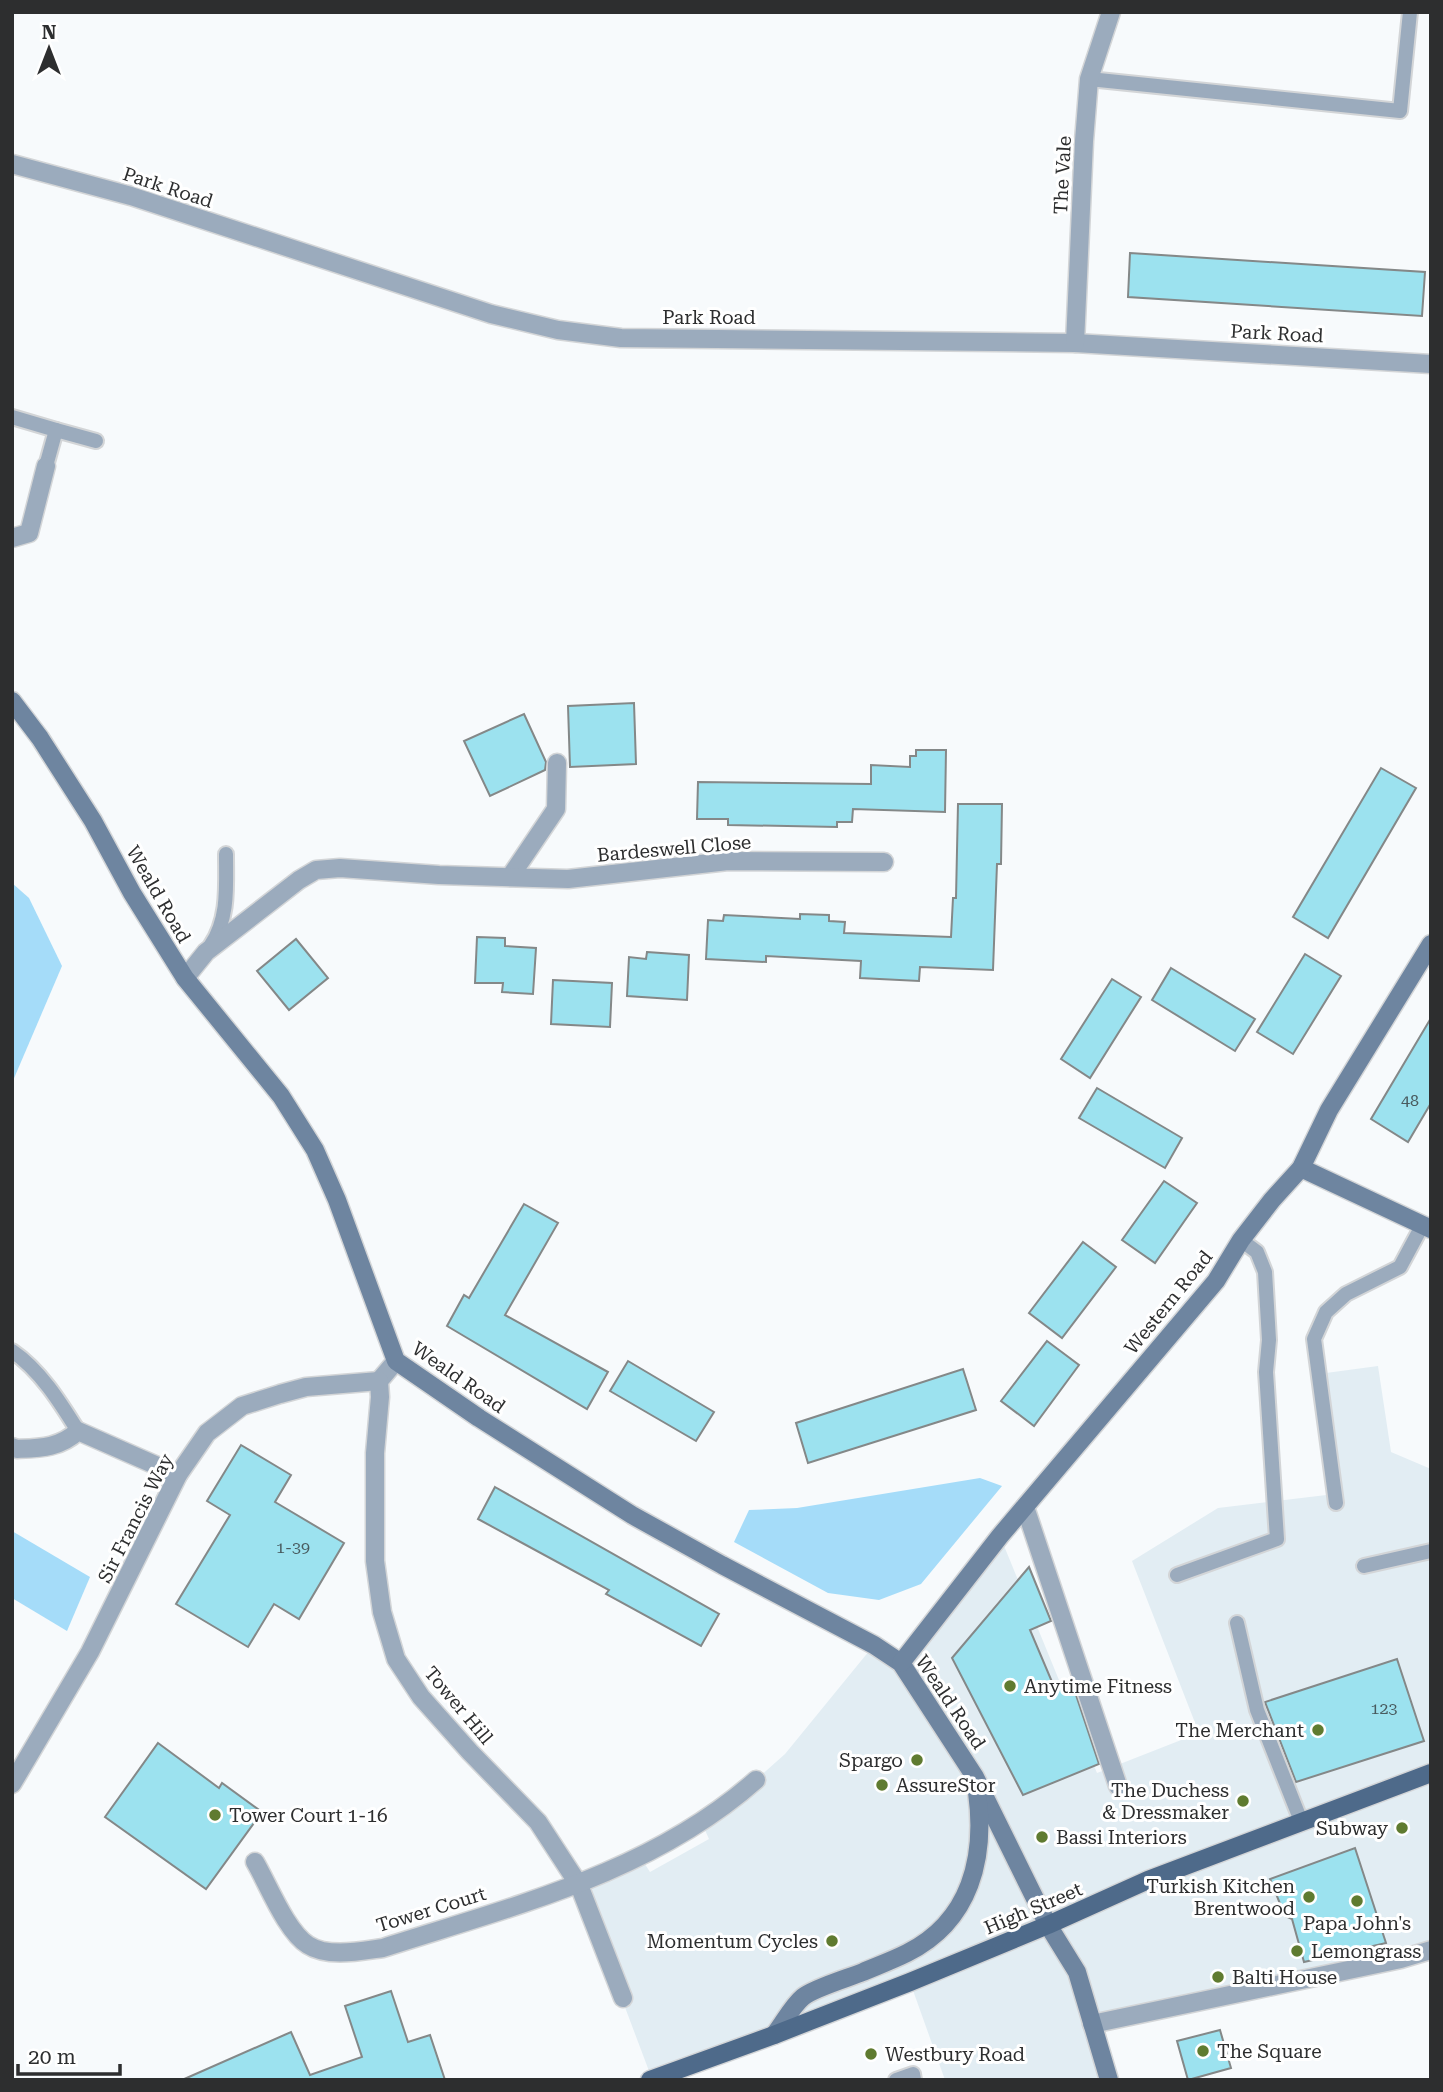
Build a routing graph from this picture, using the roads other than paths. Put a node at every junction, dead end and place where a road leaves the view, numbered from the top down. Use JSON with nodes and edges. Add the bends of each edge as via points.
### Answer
{"nodes":[{"id":1,"x":1111,"y":12,"type":"edge"},
{"id":2,"x":1410,"y":12,"type":"edge"},
{"id":3,"x":1089,"y":79,"type":"junction"},
{"id":4,"x":12,"y":164,"type":"edge"},
{"id":5,"x":1075,"y":343,"type":"junction"},
{"id":6,"x":1431,"y":364,"type":"edge"},
{"id":7,"x":12,"y":417,"type":"edge"},
{"id":8,"x":56,"y":430,"type":"junction"},
{"id":9,"x":96,"y":442,"type":"dead end"},
{"id":10,"x":46,"y":466,"type":"joint"},
{"id":11,"x":12,"y":538,"type":"edge"},
{"id":12,"x":12,"y":701,"type":"edge"},
{"id":13,"x":557,"y":763,"type":"dead end"},
{"id":14,"x":226,"y":854,"type":"dead end"},
{"id":15,"x":884,"y":862,"type":"dead end"},
{"id":16,"x":510,"y":877,"type":"junction"},
{"id":17,"x":1431,"y":944,"type":"edge"},
{"id":18,"x":206,"y":952,"type":"junction"},
{"id":19,"x":185,"y":978,"type":"junction"},
{"id":20,"x":1301,"y":1168,"type":"junction"},
{"id":21,"x":1426,"y":1228,"type":"edge"},
{"id":22,"x":1241,"y":1240,"type":"junction"},
{"id":23,"x":12,"y":1351,"type":"edge"},
{"id":24,"x":396,"y":1361,"type":"junction"},
{"id":25,"x":379,"y":1381,"type":"junction"},
{"id":26,"x":78,"y":1431,"type":"junction"},
{"id":27,"x":12,"y":1447,"type":"edge"},
{"id":28,"x":178,"y":1475,"type":"junction"},
{"id":29,"x":1336,"y":1503,"type":"dead end"},
{"id":30,"x":1025,"y":1507,"type":"junction"},
{"id":31,"x":1431,"y":1551,"type":"edge"},
{"id":32,"x":1364,"y":1566,"type":"dead end"},
{"id":33,"x":1177,"y":1576,"type":"dead end"},
{"id":34,"x":1237,"y":1623,"type":"dead end"},
{"id":35,"x":901,"y":1663,"type":"junction"},
{"id":36,"x":1431,"y":1773,"type":"edge"},
{"id":37,"x":975,"y":1777,"type":"junction"},
{"id":38,"x":756,"y":1780,"type":"dead end"},
{"id":39,"x":12,"y":1784,"type":"edge"},
{"id":40,"x":1118,"y":1786,"type":"dead end"},
{"id":41,"x":1301,"y":1821,"type":"junction"},
{"id":42,"x":255,"y":1862,"type":"dead end"},
{"id":43,"x":579,"y":1885,"type":"junction"},
{"id":44,"x":1048,"y":1925,"type":"junction"},
{"id":45,"x":1431,"y":1950,"type":"edge"},
{"id":46,"x":623,"y":1998,"type":"dead end"},
{"id":47,"x":1092,"y":2024,"type":"junction"},
{"id":48,"x":774,"y":2035,"type":"junction"},
{"id":49,"x":650,"y":2080,"type":"edge"},
{"id":50,"x":896,"y":2080,"type":"edge"},
{"id":51,"x":914,"y":2080,"type":"edge"},
{"id":52,"x":1109,"y":2080,"type":"edge"}],
"edges":[{"from":1,"to":3,"type":"street","name":"The Vale"},
{"from":2,"to":3,"type":"lane","via":[[1400,111]]},
{"from":3,"to":5,"type":"street","name":"The Vale"},
{"from":4,"to":5,"type":"street","name":"Park Road","via":[[131,196],[491,314],[558,330],[621,338]]},
{"from":5,"to":6,"type":"street","name":"Park Road"},
{"from":7,"to":8,"type":"lane"},
{"from":8,"to":9,"type":"lane"},
{"from":8,"to":10,"type":"lane"},
{"from":10,"to":11,"type":"street","via":[[29,533]]},
{"from":12,"to":19,"type":"street","name":"Weald Road","via":[[93,821]]},
{"from":13,"to":16,"type":"street","via":[[556,809]]},
{"from":14,"to":18,"type":"lane","via":[[223,915]]},
{"from":15,"to":16,"type":"street","name":"Bardeswell Close","via":[[728,861],[568,879]]},
{"from":16,"to":18,"type":"street","name":"Bardeswell Close","via":[[316,870]]},
{"from":17,"to":20,"type":"street","name":"Western Road","via":[[1329,1110]]},
{"from":18,"to":19,"type":"street","name":"Bardeswell Close"},
{"from":19,"to":24,"type":"street","name":"Weald Road","via":[[281,1096],[315,1150]]},
{"from":20,"to":21,"type":"street"},
{"from":20,"to":22,"type":"street","name":"Western Road"},
{"from":21,"to":29,"type":"lane","via":[[1400,1267],[1346,1294],[1326,1312],[1314,1339]]},
{"from":22,"to":30,"type":"street","name":"Western Road","via":[[1216,1281]]},
{"from":22,"to":33,"type":"lane","via":[[1257,1252],[1265,1272],[1277,1539]]},
{"from":23,"to":26,"type":"lane","via":[[29,1363]]},
{"from":24,"to":25,"type":"street"},
{"from":24,"to":35,"type":"street","name":"Weald Road","via":[[632,1515]]},
{"from":25,"to":28,"type":"street","name":"Sir Francis Way","via":[[306,1387],[242,1406],[207,1433]]},
{"from":25,"to":43,"type":"street","name":"Tower Hill","via":[[375,1561],[382,1612],[396,1659],[421,1697],[538,1822]]},
{"from":26,"to":27,"type":"street","via":[[53,1447]]},
{"from":26,"to":28,"type":"street"},
{"from":28,"to":39,"type":"street","name":"Sir Francis Way","via":[[90,1652]]},
{"from":30,"to":35,"type":"street","name":"Western Road"},
{"from":30,"to":40,"type":"street"},
{"from":31,"to":32,"type":"lane"},
{"from":34,"to":41,"type":"lane","via":[[1257,1710]]},
{"from":35,"to":37,"type":"street","name":"Weald Road"},
{"from":36,"to":41,"type":"main road","name":"High Street"},
{"from":37,"to":44,"type":"street","name":"Weald Road"},
{"from":37,"to":48,"type":"street","via":[[980,1811],[977,1863],[972,1882],[951,1917],[909,1952],[803,1996]]},
{"from":38,"to":43,"type":"street","via":[[653,1851]]},
{"from":41,"to":44,"type":"main road","name":"High Street","via":[[1148,1880]]},
{"from":42,"to":43,"type":"street","name":"Tower Court","via":[[298,1937],[309,1946],[331,1951],[383,1948]]},
{"from":43,"to":46,"type":"street","name":"Tower Hill"},
{"from":44,"to":47,"type":"street","name":"Weald Road","via":[[1077,1972]]},
{"from":44,"to":48,"type":"main road","name":"High Street"},
{"from":45,"to":47,"type":"street"},
{"from":47,"to":52,"type":"street","name":"Weald Road"},
{"from":48,"to":49,"type":"main road","name":"High Street"},
{"from":50,"to":51,"type":"lane","via":[[913,2074]]}]}
